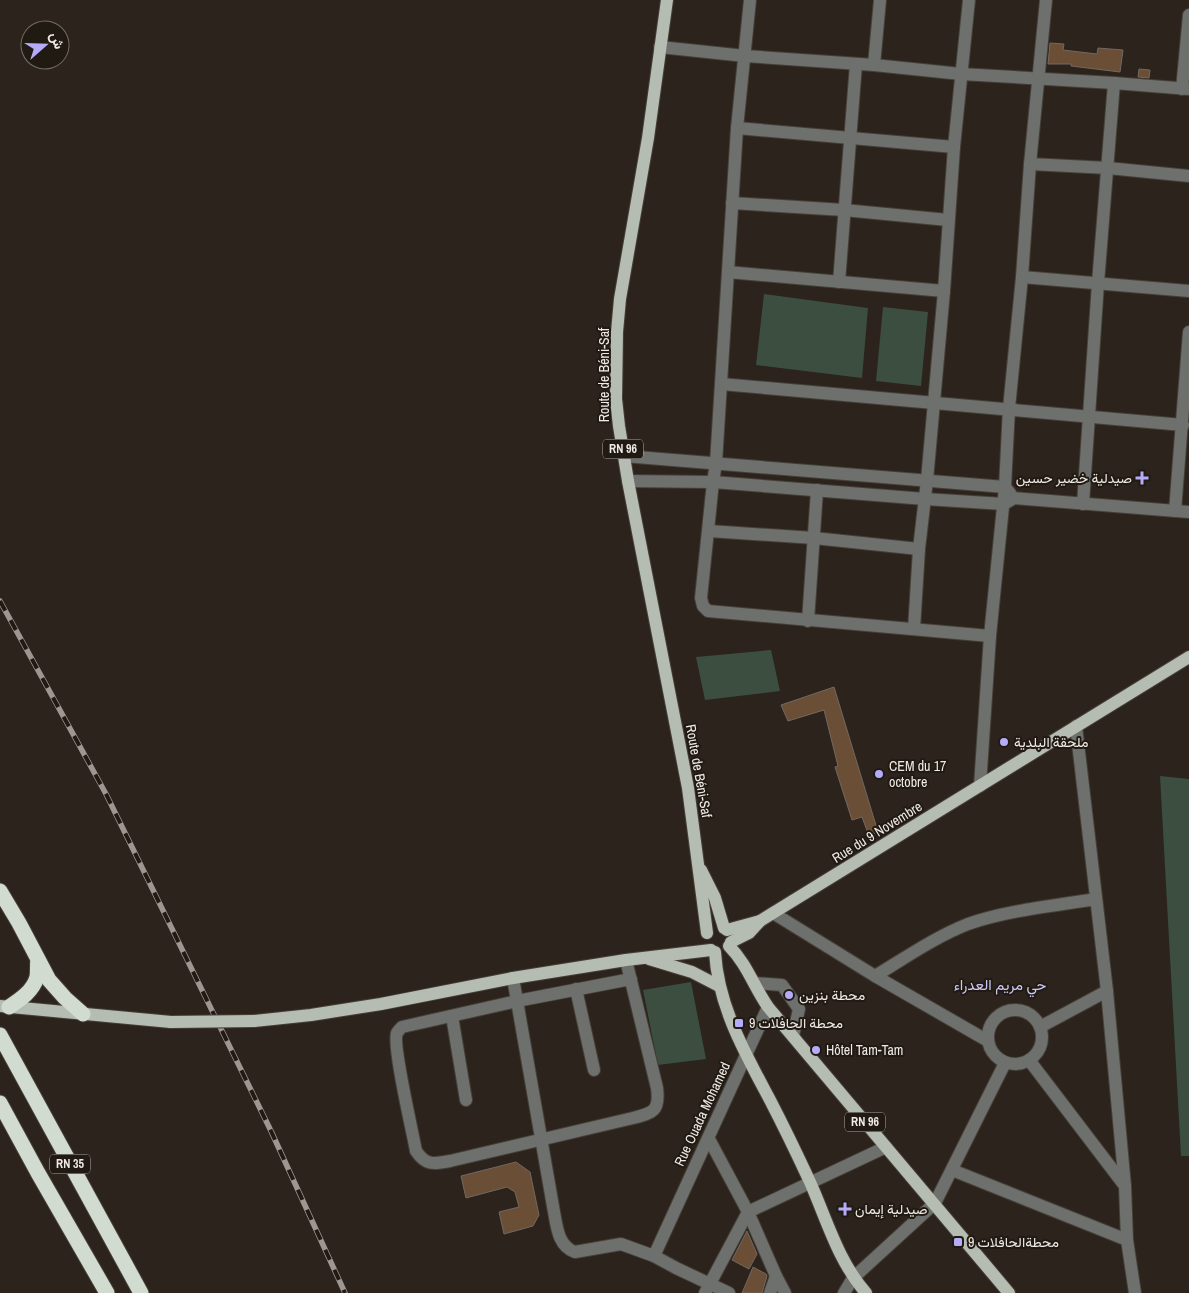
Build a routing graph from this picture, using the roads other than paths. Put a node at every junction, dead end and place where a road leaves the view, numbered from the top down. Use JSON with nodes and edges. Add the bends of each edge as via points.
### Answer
{"nodes":[{"id":1,"x":667,"y":0,"type":"edge"},
{"id":2,"x":671,"y":0,"type":"edge"},
{"id":3,"x":750,"y":0,"type":"edge"},
{"id":4,"x":880,"y":0,"type":"edge"},
{"id":5,"x":969,"y":0,"type":"edge"},
{"id":6,"x":1046,"y":0,"type":"edge"},
{"id":7,"x":1189,"y":15,"type":"edge"},
{"id":8,"x":663,"y":30,"type":"junction"},
{"id":9,"x":660,"y":47,"type":"junction"},
{"id":10,"x":745,"y":56,"type":"junction"},
{"id":11,"x":856,"y":64,"type":"junction"},
{"id":12,"x":874,"y":65,"type":"junction"},
{"id":13,"x":961,"y":74,"type":"junction"},
{"id":14,"x":1039,"y":78,"type":"junction"},
{"id":15,"x":1114,"y":83,"type":"junction"},
{"id":16,"x":1186,"y":89,"type":"edge"},
{"id":17,"x":737,"y":128,"type":"junction"},
{"id":18,"x":850,"y":139,"type":"junction"},
{"id":19,"x":954,"y":147,"type":"junction"},
{"id":20,"x":1030,"y":164,"type":"junction"},
{"id":21,"x":1108,"y":168,"type":"junction"},
{"id":22,"x":1189,"y":176,"type":"edge"},
{"id":23,"x":732,"y":203,"type":"junction"},
{"id":24,"x":844,"y":210,"type":"junction"},
{"id":25,"x":948,"y":220,"type":"junction"},
{"id":26,"x":728,"y":272,"type":"junction"},
{"id":27,"x":1022,"y":277,"type":"junction"},
{"id":28,"x":839,"y":282,"type":"junction"},
{"id":29,"x":1098,"y":283,"type":"junction"},
{"id":30,"x":944,"y":291,"type":"junction"},
{"id":31,"x":1189,"y":291,"type":"edge"},
{"id":32,"x":1189,"y":332,"type":"edge"},
{"id":33,"x":721,"y":384,"type":"junction"},
{"id":34,"x":1187,"y":390,"type":"edge"},
{"id":35,"x":934,"y":404,"type":"junction"},
{"id":36,"x":1009,"y":408,"type":"junction"},
{"id":37,"x":1089,"y":416,"type":"junction"},
{"id":38,"x":1183,"y":425,"type":"junction"},
{"id":39,"x":624,"y":456,"type":"junction"},
{"id":40,"x":716,"y":463,"type":"junction"},
{"id":41,"x":927,"y":480,"type":"junction"},
{"id":42,"x":628,"y":481,"type":"junction"},
{"id":43,"x":712,"y":482,"type":"junction"},
{"id":44,"x":1005,"y":487,"type":"junction"},
{"id":45,"x":817,"y":490,"type":"junction"},
{"id":46,"x":925,"y":499,"type":"junction"},
{"id":47,"x":1009,"y":501,"type":"junction"},
{"id":48,"x":1083,"y":504,"type":"junction"},
{"id":49,"x":1175,"y":511,"type":"junction"},
{"id":50,"x":1189,"y":512,"type":"edge"},
{"id":51,"x":709,"y":531,"type":"junction"},
{"id":52,"x":814,"y":538,"type":"junction"},
{"id":53,"x":919,"y":549,"type":"junction"},
{"id":54,"x":808,"y":621,"type":"junction"},
{"id":55,"x":914,"y":629,"type":"junction"},
{"id":56,"x":990,"y":636,"type":"junction"},
{"id":57,"x":1189,"y":657,"type":"edge"},
{"id":58,"x":1076,"y":726,"type":"junction"},
{"id":59,"x":980,"y":786,"type":"junction"},
{"id":60,"x":699,"y":866,"type":"junction"},
{"id":61,"x":0,"y":891,"type":"edge"},
{"id":62,"x":1096,"y":898,"type":"junction"},
{"id":63,"x":773,"y":913,"type":"junction"},
{"id":64,"x":707,"y":934,"type":"junction"},
{"id":65,"x":728,"y":936,"type":"junction"},
{"id":66,"x":713,"y":951,"type":"junction"},
{"id":67,"x":680,"y":953,"type":"junction"},
{"id":68,"x":644,"y":958,"type":"junction"},
{"id":69,"x":38,"y":960,"type":"junction"},
{"id":70,"x":626,"y":960,"type":"junction"},
{"id":71,"x":875,"y":976,"type":"junction"},
{"id":72,"x":513,"y":978,"type":"junction"},
{"id":73,"x":631,"y":980,"type":"junction"},
{"id":74,"x":754,"y":983,"type":"junction"},
{"id":75,"x":719,"y":986,"type":"junction"},
{"id":76,"x":576,"y":989,"type":"junction"},
{"id":77,"x":1107,"y":991,"type":"junction"},
{"id":78,"x":517,"y":1001,"type":"junction"},
{"id":79,"x":3,"y":1006,"type":"edge"},
{"id":80,"x":768,"y":1007,"type":"junction"},
{"id":81,"x":83,"y":1014,"type":"junction"},
{"id":82,"x":452,"y":1016,"type":"junction"},
{"id":83,"x":1040,"y":1027,"type":"junction"},
{"id":84,"x":0,"y":1035,"type":"edge"},
{"id":85,"x":792,"y":1036,"type":"junction"},
{"id":86,"x":988,"y":1041,"type":"junction"},
{"id":87,"x":746,"y":1055,"type":"junction"},
{"id":88,"x":1029,"y":1060,"type":"junction"},
{"id":89,"x":1005,"y":1063,"type":"junction"},
{"id":90,"x":594,"y":1070,"type":"dead end"},
{"id":91,"x":466,"y":1100,"type":"dead end"},
{"id":92,"x":0,"y":1103,"type":"edge"},
{"id":93,"x":709,"y":1139,"type":"junction"},
{"id":94,"x":542,"y":1140,"type":"junction"},
{"id":95,"x":886,"y":1147,"type":"junction"},
{"id":96,"x":952,"y":1170,"type":"junction"},
{"id":97,"x":810,"y":1184,"type":"junction"},
{"id":98,"x":1125,"y":1186,"type":"junction"},
{"id":99,"x":935,"y":1203,"type":"junction"},
{"id":100,"x":748,"y":1212,"type":"junction"},
{"id":101,"x":1127,"y":1240,"type":"junction"},
{"id":102,"x":654,"y":1256,"type":"junction"},
{"id":103,"x":776,"y":1276,"type":"junction"},
{"id":104,"x":853,"y":1278,"type":"junction"},
{"id":105,"x":707,"y":1288,"type":"edge"},
{"id":106,"x":107,"y":1293,"type":"edge"},
{"id":107,"x":141,"y":1293,"type":"edge"},
{"id":108,"x":729,"y":1293,"type":"edge"},
{"id":109,"x":770,"y":1293,"type":"edge"},
{"id":110,"x":785,"y":1293,"type":"edge"},
{"id":111,"x":844,"y":1293,"type":"edge"},
{"id":112,"x":866,"y":1293,"type":"edge"},
{"id":113,"x":1009,"y":1293,"type":"edge"},
{"id":114,"x":1135,"y":1293,"type":"edge"}],
"edges":[{"from":1,"to":8,"type":"main road","name":"Route de Béni-Saf","number":"RN 96"},
{"from":2,"to":8,"type":"main road","name":"Route de Béni-Saf","number":"RN 96"},
{"from":3,"to":10,"type":"street"},
{"from":4,"to":12,"type":"street"},
{"from":5,"to":13,"type":"street"},
{"from":6,"to":14,"type":"street"},
{"from":7,"to":16,"type":"street"},
{"from":8,"to":9,"type":"main road","name":"Route de Béni-Saf","number":"RN 96"},
{"from":9,"to":10,"type":"street"},
{"from":9,"to":39,"type":"main road","name":"Route de Béni-Saf","number":"RN 96","via":[[617,332],[616,399]]},
{"from":10,"to":11,"type":"street"},
{"from":10,"to":17,"type":"street"},
{"from":11,"to":12,"type":"street"},
{"from":11,"to":18,"type":"street"},
{"from":12,"to":13,"type":"street"},
{"from":13,"to":14,"type":"street"},
{"from":13,"to":19,"type":"street"},
{"from":14,"to":15,"type":"street"},
{"from":14,"to":20,"type":"street"},
{"from":15,"to":16,"type":"street"},
{"from":15,"to":21,"type":"street"},
{"from":17,"to":18,"type":"street"},
{"from":17,"to":23,"type":"street"},
{"from":18,"to":19,"type":"street"},
{"from":18,"to":24,"type":"street"},
{"from":19,"to":25,"type":"street"},
{"from":20,"to":21,"type":"street"},
{"from":20,"to":27,"type":"street"},
{"from":21,"to":22,"type":"street"},
{"from":21,"to":29,"type":"street"},
{"from":23,"to":24,"type":"street"},
{"from":23,"to":26,"type":"street"},
{"from":24,"to":25,"type":"street"},
{"from":24,"to":28,"type":"street"},
{"from":25,"to":30,"type":"street"},
{"from":26,"to":28,"type":"street"},
{"from":26,"to":33,"type":"street"},
{"from":27,"to":29,"type":"street"},
{"from":27,"to":36,"type":"street"},
{"from":28,"to":30,"type":"street"},
{"from":29,"to":31,"type":"street"},
{"from":29,"to":37,"type":"street"},
{"from":30,"to":35,"type":"street"},
{"from":32,"to":34,"type":"street"},
{"from":33,"to":35,"type":"street"},
{"from":33,"to":40,"type":"street"},
{"from":34,"to":38,"type":"street"},
{"from":35,"to":36,"type":"street"},
{"from":35,"to":41,"type":"street"},
{"from":36,"to":37,"type":"street"},
{"from":36,"to":44,"type":"street"},
{"from":37,"to":38,"type":"street"},
{"from":37,"to":48,"type":"street"},
{"from":38,"to":49,"type":"street"},
{"from":39,"to":40,"type":"street"},
{"from":39,"to":42,"type":"main road","name":"Route de Béni-Saf","number":"RN 96"},
{"from":40,"to":41,"type":"street"},
{"from":40,"to":43,"type":"street"},
{"from":41,"to":44,"type":"street"},
{"from":41,"to":46,"type":"street"},
{"from":42,"to":43,"type":"street"},
{"from":42,"to":60,"type":"main road","name":"Route de Béni-Saf","number":"RN 96","via":[[688,788]]},
{"from":43,"to":45,"type":"street"},
{"from":43,"to":51,"type":"street"},
{"from":44,"to":47,"type":"street"},
{"from":45,"to":46,"type":"street"},
{"from":45,"to":52,"type":"street"},
{"from":46,"to":47,"type":"street"},
{"from":46,"to":53,"type":"street"},
{"from":47,"to":48,"type":"street"},
{"from":47,"to":56,"type":"street"},
{"from":48,"to":49,"type":"street"},
{"from":49,"to":50,"type":"street"},
{"from":51,"to":52,"type":"street"},
{"from":51,"to":54,"type":"street","via":[[702,606],[708,611]]},
{"from":52,"to":53,"type":"street"},
{"from":52,"to":54,"type":"street"},
{"from":53,"to":55,"type":"street"},
{"from":54,"to":55,"type":"street"},
{"from":55,"to":56,"type":"street"},
{"from":56,"to":59,"type":"street"},
{"from":57,"to":58,"type":"main road","name":"Rue du 9 Novembre"},
{"from":58,"to":59,"type":"main road","name":"Rue du 9 Novembre"},
{"from":58,"to":62,"type":"street"},
{"from":59,"to":63,"type":"main road","name":"Rue du 9 Novembre"},
{"from":60,"to":64,"type":"main road","number":"RN 96"},
{"from":60,"to":65,"type":"main road","number":"RN 96","via":[[715,898]]},
{"from":61,"to":69,"type":"highway"},
{"from":62,"to":71,"type":"street","via":[[990,917],[938,937]]},
{"from":62,"to":77,"type":"street"},
{"from":63,"to":65,"type":"main road","name":"Rue du 9 Novembre"},
{"from":63,"to":71,"type":"street"},
{"from":64,"to":65,"type":"main road","via":[[716,927]]},
{"from":64,"to":66,"type":"main road","via":[[706,944]]},
{"from":64,"to":67,"type":"main road"},
{"from":65,"to":66,"type":"main road","via":[[723,951]]},
{"from":65,"to":74,"type":"main road","number":"RN 96"},
{"from":66,"to":67,"type":"main road"},
{"from":66,"to":75,"type":"main road"},
{"from":67,"to":68,"type":"main road"},
{"from":68,"to":70,"type":"main road"},
{"from":68,"to":75,"type":"main road","via":[[692,972]]},
{"from":69,"to":79,"type":"highway","via":[[37,976],[27,994]]},
{"from":69,"to":81,"type":"highway","via":[[57,990]]},
{"from":70,"to":72,"type":"main road"},
{"from":70,"to":73,"type":"street"},
{"from":71,"to":86,"type":"street"},
{"from":72,"to":78,"type":"street"},
{"from":72,"to":81,"type":"main road","bridge":true,"via":[[381,1004],[254,1021],[171,1022]]},
{"from":73,"to":76,"type":"street"},
{"from":73,"to":94,"type":"street","via":[[657,1088],[656,1108],[648,1114]]},
{"from":74,"to":80,"type":"main road","number":"RN 96"},
{"from":74,"to":85,"type":"street","via":[[782,985],[799,1009]]},
{"from":75,"to":87,"type":"main road"},
{"from":76,"to":78,"type":"street"},
{"from":76,"to":90,"type":"street"},
{"from":77,"to":83,"type":"street"},
{"from":77,"to":98,"type":"street"},
{"from":78,"to":82,"type":"street"},
{"from":78,"to":94,"type":"street"},
{"from":79,"to":81,"type":"main road"},
{"from":80,"to":85,"type":"main road","number":"RN 96"},
{"from":80,"to":87,"type":"street","name":"Rue Ouada Mohamed"},
{"from":82,"to":91,"type":"street"},
{"from":82,"to":94,"type":"street","via":[[402,1027],[396,1034],[399,1066],[416,1151],[421,1159],[426,1163],[438,1163]]},
{"from":83,"to":86,"type":"street","via":[[1030,1013],[1012,1009],[996,1016],[987,1032]]},
{"from":83,"to":88,"type":"street","via":[[1041,1046]]},
{"from":84,"to":107,"type":"highway","number":"RN 35"},
{"from":85,"to":95,"type":"main road","number":"RN 96"},
{"from":86,"to":89,"type":"street","via":[[994,1054]]},
{"from":87,"to":93,"type":"street","name":"Rue Ouada Mohamed"},
{"from":87,"to":97,"type":"main road"},
{"from":88,"to":89,"type":"street"},
{"from":88,"to":98,"type":"street"},
{"from":89,"to":96,"type":"street"},
{"from":92,"to":106,"type":"highway","number":"RN 35"},
{"from":93,"to":100,"type":"street"},
{"from":93,"to":102,"type":"street","name":"Rue Ouada Mohamed"},
{"from":94,"to":102,"type":"street","via":[[558,1233],[563,1245],[575,1252],[621,1244]]},
{"from":95,"to":97,"type":"street"},
{"from":95,"to":99,"type":"main road","number":"RN 96"},
{"from":96,"to":99,"type":"street"},
{"from":96,"to":101,"type":"street"},
{"from":97,"to":100,"type":"street"},
{"from":97,"to":104,"type":"main road"},
{"from":98,"to":101,"type":"street"},
{"from":99,"to":104,"type":"street"},
{"from":99,"to":113,"type":"main road","number":"RN 96"},
{"from":100,"to":103,"type":"street"},
{"from":100,"to":105,"type":"street"},
{"from":101,"to":114,"type":"street"},
{"from":102,"to":105,"type":"street"},
{"from":103,"to":109,"type":"street"},
{"from":103,"to":110,"type":"street"},
{"from":104,"to":111,"type":"street"},
{"from":104,"to":112,"type":"main road"},
{"from":105,"to":108,"type":"street"}]}
